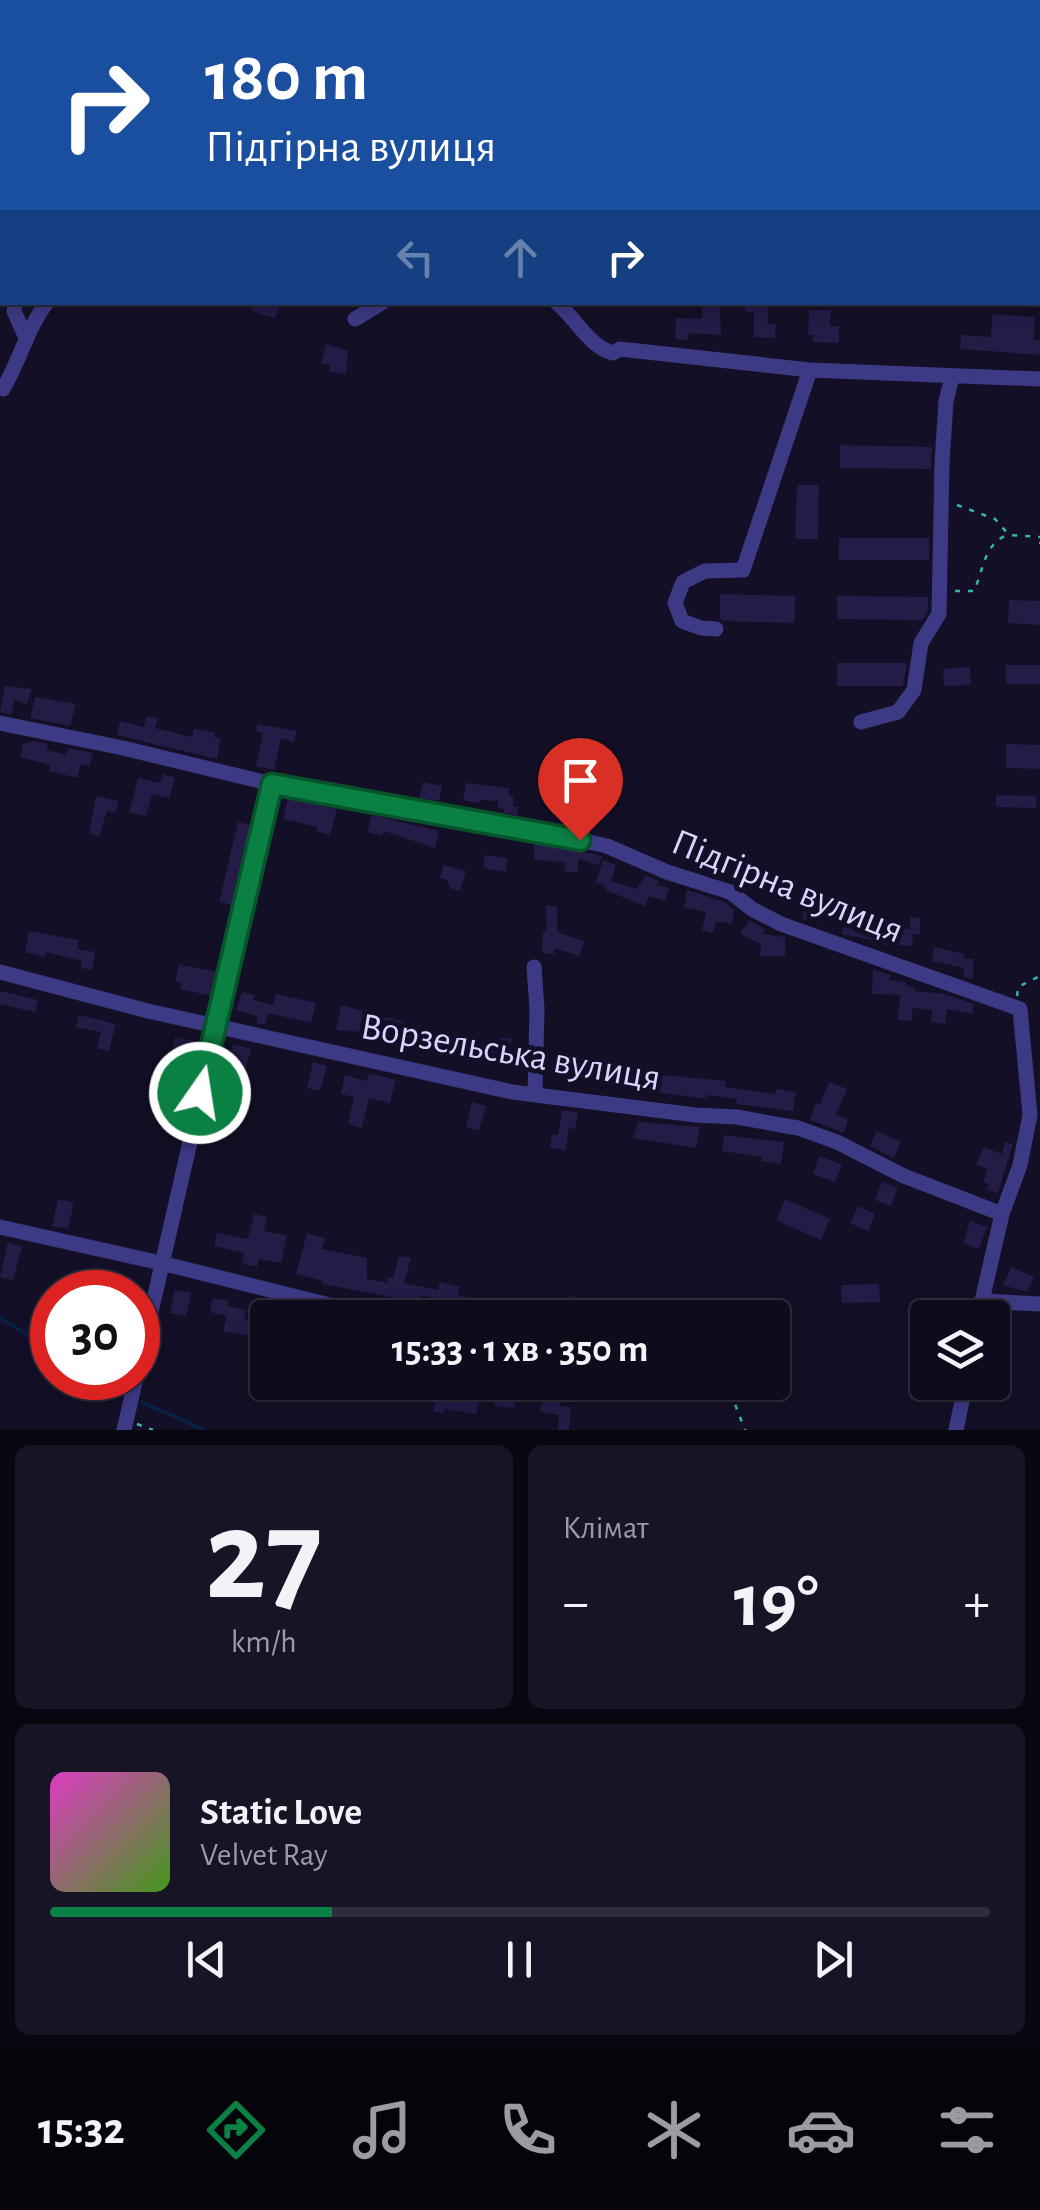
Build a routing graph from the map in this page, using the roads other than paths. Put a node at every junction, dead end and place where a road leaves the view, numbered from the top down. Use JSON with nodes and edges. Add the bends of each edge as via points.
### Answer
{"nodes":[{"id":1,"x":15,"y":305,"type":"edge"},
{"id":2,"x":45,"y":305,"type":"edge"},
{"id":3,"x":378,"y":305,"type":"edge"},
{"id":4,"x":559,"y":305,"type":"edge"},
{"id":5,"x":354,"y":319,"type":"dead end"},
{"id":6,"x":26,"y":338,"type":"junction"},
{"id":7,"x":810,"y":370,"type":"junction"},
{"id":8,"x":952,"y":377,"type":"junction"},
{"id":9,"x":1040,"y":380,"type":"edge"},
{"id":10,"x":0,"y":388,"type":"edge"},
{"id":11,"x":716,"y":629,"type":"dead end"},
{"id":12,"x":860,"y":722,"type":"dead end"},
{"id":13,"x":0,"y":723,"type":"edge"},
{"id":14,"x":272,"y":784,"type":"junction"},
{"id":15,"x":534,"y":967,"type":"dead end"},
{"id":16,"x":0,"y":972,"type":"edge"},
{"id":17,"x":216,"y":1025,"type":"junction"},
{"id":18,"x":535,"y":1095,"type":"junction"},
{"id":19,"x":1035,"y":1115,"type":"edge"},
{"id":20,"x":1002,"y":1214,"type":"junction"},
{"id":21,"x":0,"y":1227,"type":"edge"},
{"id":22,"x":161,"y":1263,"type":"junction"},
{"id":23,"x":159,"y":1270,"type":"edge"},
{"id":24,"x":310,"y":1300,"type":"edge"},
{"id":25,"x":982,"y":1300,"type":"edge"},
{"id":26,"x":1040,"y":1304,"type":"edge"},
{"id":27,"x":1010,"y":1307,"type":"edge"},
{"id":28,"x":131,"y":1400,"type":"edge"},
{"id":29,"x":962,"y":1400,"type":"edge"},
{"id":30,"x":124,"y":1430,"type":"edge"},
{"id":31,"x":956,"y":1430,"type":"edge"}],
"edges":[{"from":1,"to":6,"type":"street"},
{"from":2,"to":6,"type":"street"},
{"from":3,"to":5,"type":"street"},
{"from":4,"to":7,"type":"street","via":[[605,352]]},
{"from":6,"to":10,"type":"street"},
{"from":7,"to":8,"type":"street"},
{"from":7,"to":11,"type":"street","via":[[743,570],[705,571],[684,582],[674,603],[682,621]]},
{"from":8,"to":9,"type":"street"},
{"from":8,"to":12,"type":"street","via":[[939,614],[921,644],[914,690],[898,712]]},
{"from":13,"to":14,"type":"street","name":"Підгірна вулиця"},
{"from":14,"to":17,"type":"street"},
{"from":14,"to":19,"type":"street","name":"Підгірна вулиця","via":[[607,846],[730,892],[781,924],[1016,1007]]},
{"from":15,"to":18,"type":"street"},
{"from":16,"to":17,"type":"street","name":"Ворзельська вулиця"},
{"from":17,"to":18,"type":"street","name":"Ворзельська вулиця"},
{"from":17,"to":22,"type":"street"},
{"from":18,"to":20,"type":"street","name":"Ворзельська вулиця","via":[[798,1128]]},
{"from":19,"to":20,"type":"street"},
{"from":20,"to":25,"type":"street"},
{"from":21,"to":22,"type":"street"},
{"from":22,"to":23,"type":"street"},
{"from":22,"to":24,"type":"street"},
{"from":26,"to":27,"type":"street"},
{"from":28,"to":30,"type":"street"},
{"from":29,"to":31,"type":"street"}]}
